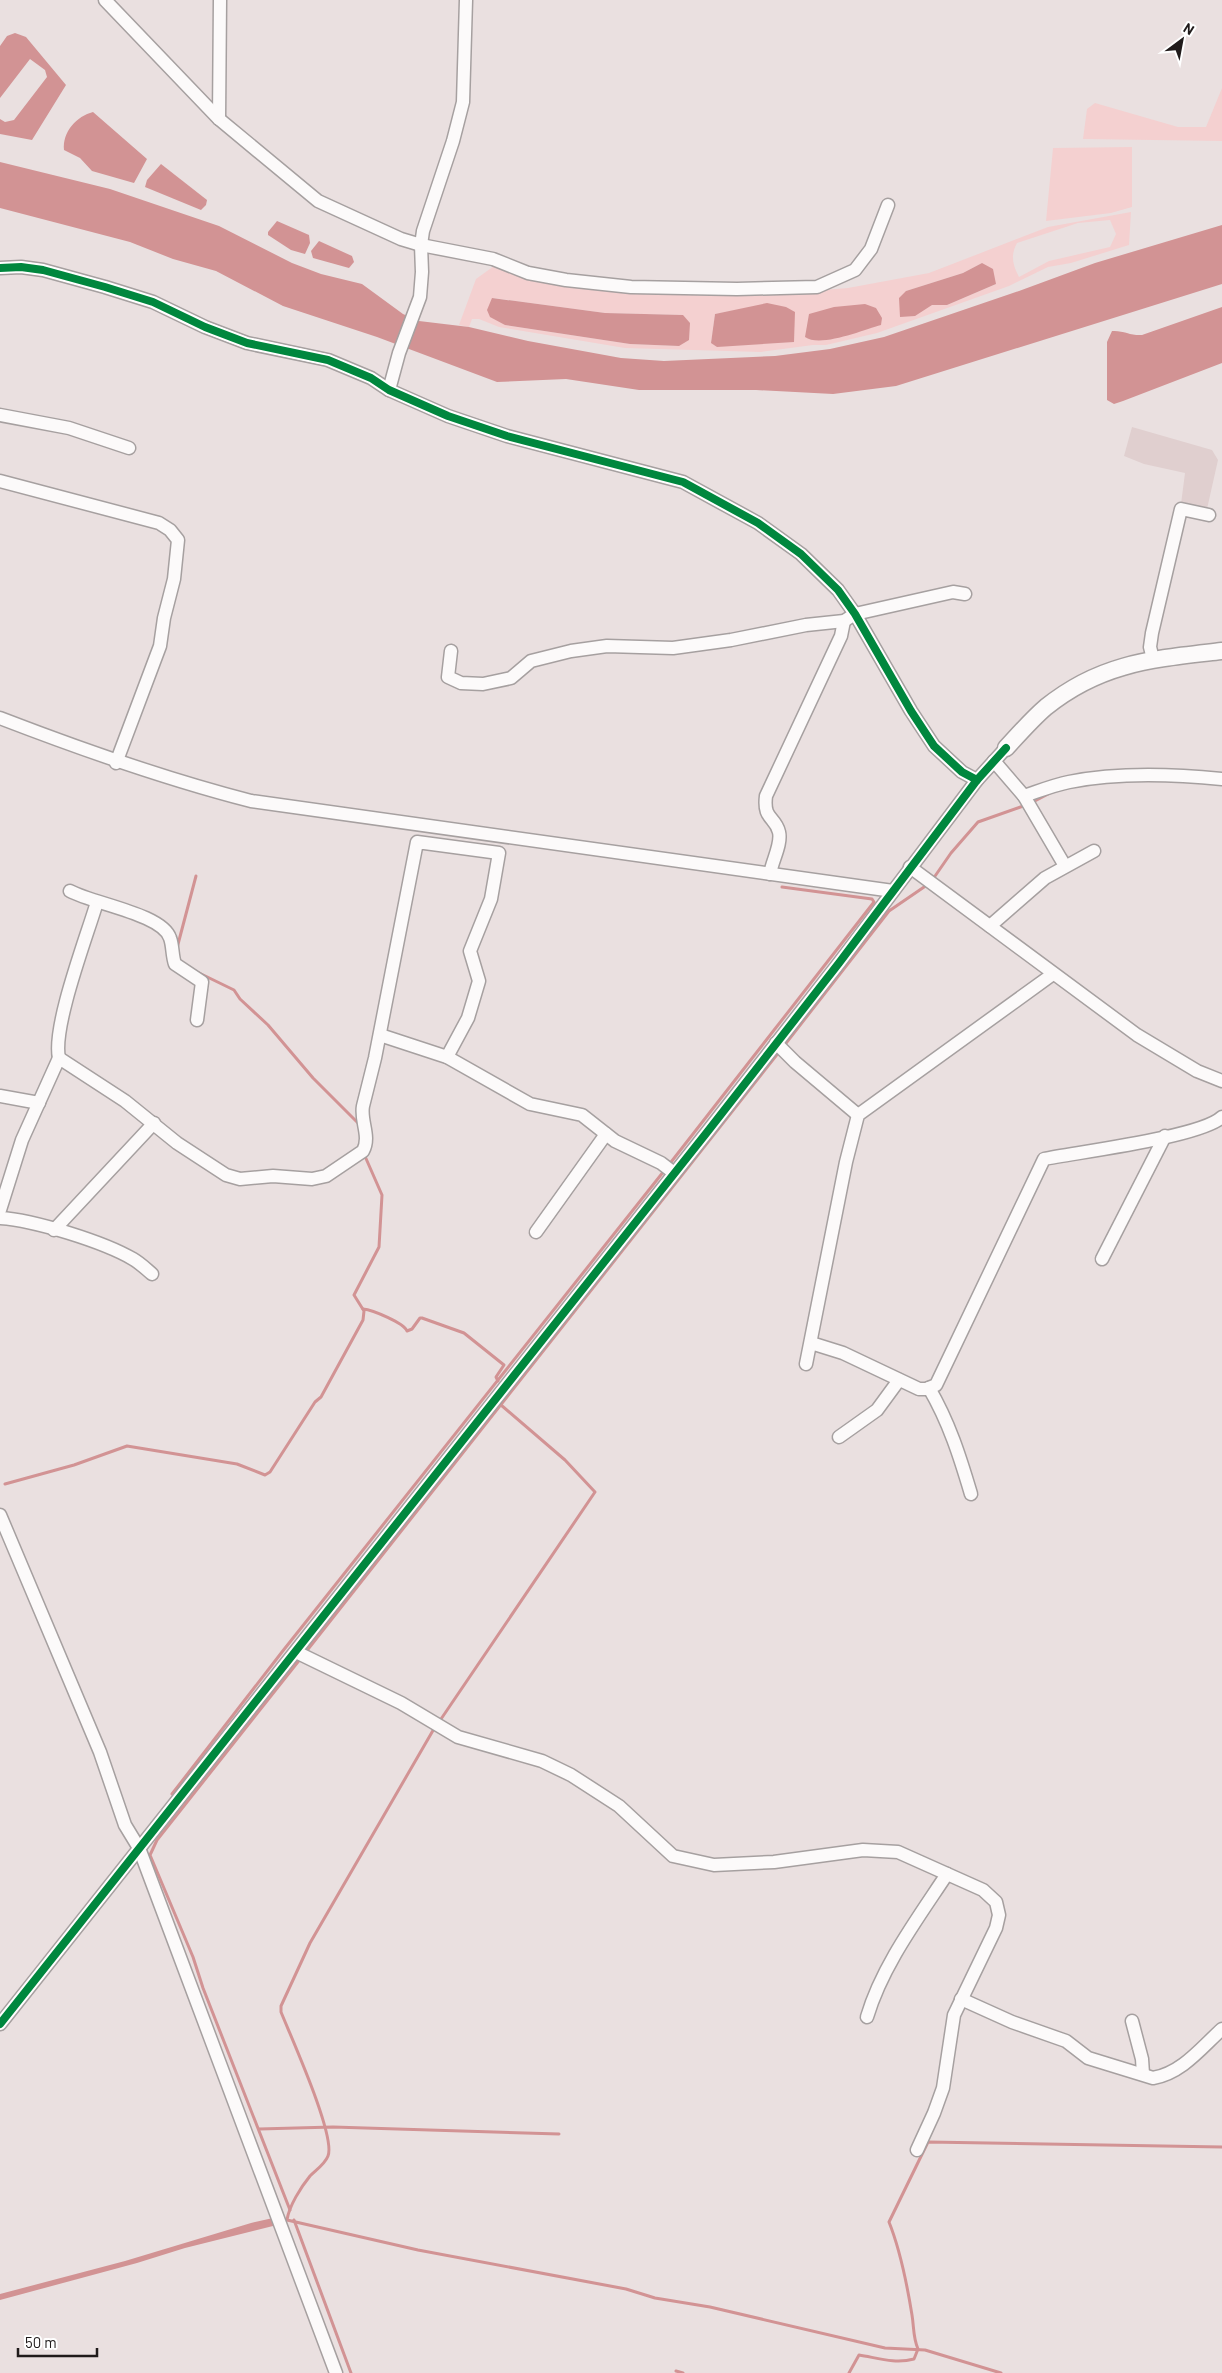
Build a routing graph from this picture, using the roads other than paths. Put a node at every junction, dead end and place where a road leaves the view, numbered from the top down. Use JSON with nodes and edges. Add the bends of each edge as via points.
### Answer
{"nodes":[{"id":1,"x":105,"y":0,"type":"edge"},
{"id":2,"x":220,"y":0,"type":"edge"},
{"id":3,"x":466,"y":0,"type":"edge"},
{"id":4,"x":219,"y":119,"type":"junction"},
{"id":5,"x":888,"y":205,"type":"dead end"},
{"id":6,"x":421,"y":245,"type":"junction"},
{"id":7,"x":0,"y":268,"type":"edge"},
{"id":8,"x":389,"y":390,"type":"junction"},
{"id":9,"x":0,"y":415,"type":"edge"},
{"id":10,"x":129,"y":448,"type":"dead end"},
{"id":11,"x":0,"y":481,"type":"edge"},
{"id":12,"x":1209,"y":515,"type":"dead end"},
{"id":13,"x":965,"y":594,"type":"dead end"},
{"id":14,"x":850,"y":618,"type":"junction"},
{"id":15,"x":451,"y":651,"type":"dead end"},
{"id":16,"x":1222,"y":651,"type":"edge"},
{"id":17,"x":1153,"y":659,"type":"junction"},
{"id":18,"x":0,"y":718,"type":"edge"},
{"id":19,"x":1006,"y":748,"type":"joint"},
{"id":20,"x":994,"y":761,"type":"junction"},
{"id":21,"x":116,"y":762,"type":"junction"},
{"id":22,"x":1222,"y":779,"type":"edge"},
{"id":23,"x":977,"y":780,"type":"junction"},
{"id":24,"x":1024,"y":796,"type":"junction"},
{"id":25,"x":1094,"y":851,"type":"dead end"},
{"id":26,"x":1065,"y":866,"type":"junction"},
{"id":27,"x":910,"y":867,"type":"junction"},
{"id":28,"x":770,"y":874,"type":"junction"},
{"id":29,"x":70,"y":891,"type":"dead end"},
{"id":30,"x":893,"y":891,"type":"junction"},
{"id":31,"x":97,"y":902,"type":"junction"},
{"id":32,"x":990,"y":926,"type":"junction"},
{"id":33,"x":1054,"y":974,"type":"junction"},
{"id":34,"x":197,"y":1020,"type":"dead end"},
{"id":35,"x":380,"y":1034,"type":"junction"},
{"id":36,"x":776,"y":1043,"type":"junction"},
{"id":37,"x":59,"y":1058,"type":"junction"},
{"id":38,"x":447,"y":1058,"type":"junction"},
{"id":39,"x":1222,"y":1081,"type":"edge"},
{"id":40,"x":0,"y":1096,"type":"edge"},
{"id":41,"x":39,"y":1103,"type":"junction"},
{"id":42,"x":858,"y":1116,"type":"junction"},
{"id":43,"x":1222,"y":1117,"type":"edge"},
{"id":44,"x":154,"y":1124,"type":"junction"},
{"id":45,"x":606,"y":1134,"type":"junction"},
{"id":46,"x":1165,"y":1136,"type":"junction"},
{"id":47,"x":674,"y":1173,"type":"junction"},
{"id":48,"x":0,"y":1210,"type":"edge"},
{"id":49,"x":0,"y":1218,"type":"edge"},
{"id":50,"x":54,"y":1230,"type":"junction"},
{"id":51,"x":536,"y":1232,"type":"dead end"},
{"id":52,"x":1102,"y":1259,"type":"dead end"},
{"id":53,"x":152,"y":1274,"type":"dead end"},
{"id":54,"x":811,"y":1343,"type":"junction"},
{"id":55,"x":806,"y":1364,"type":"dead end"},
{"id":56,"x":899,"y":1380,"type":"junction"},
{"id":57,"x":929,"y":1388,"type":"junction"},
{"id":58,"x":839,"y":1437,"type":"dead end"},
{"id":59,"x":971,"y":1494,"type":"dead end"},
{"id":60,"x":0,"y":1515,"type":"edge"},
{"id":61,"x":296,"y":1652,"type":"junction"},
{"id":62,"x":139,"y":1848,"type":"junction"},
{"id":63,"x":947,"y":1874,"type":"junction"},
{"id":64,"x":962,"y":1999,"type":"junction"},
{"id":65,"x":867,"y":2017,"type":"dead end"},
{"id":66,"x":1132,"y":2021,"type":"dead end"},
{"id":67,"x":0,"y":2024,"type":"edge"},
{"id":68,"x":1222,"y":2029,"type":"edge"},
{"id":69,"x":1143,"y":2074,"type":"junction"},
{"id":70,"x":917,"y":2150,"type":"dead end"},
{"id":71,"x":336,"y":2373,"type":"edge"}],
"edges":[{"from":1,"to":4,"type":"street"},
{"from":2,"to":4,"type":"street"},
{"from":3,"to":6,"type":"street","via":[[463,102]]},
{"from":4,"to":6,"type":"street","via":[[318,201],[358,221]]},
{"from":5,"to":6,"type":"street","via":[[871,248],[855,270],[818,286],[737,290],[631,287],[528,273],[493,259]]},
{"from":6,"to":8,"type":"street","via":[[420,297]]},
{"from":7,"to":8,"type":"street","via":[[43,270],[106,287],[153,302],[247,343],[328,360],[371,378]]},
{"from":8,"to":14,"type":"street","via":[[448,416],[507,436],[683,482],[758,523],[801,554],[838,590]]},
{"from":9,"to":10,"type":"street","via":[[69,428]]},
{"from":11,"to":21,"type":"street","via":[[159,524],[178,540],[178,555],[160,646]]},
{"from":12,"to":17,"type":"street","via":[[1182,509],[1152,633],[1150,647]]},
{"from":13,"to":14,"type":"street","via":[[953,592]]},
{"from":14,"to":15,"type":"street","via":[[673,648],[607,646],[571,651],[531,661],[511,678],[484,684],[461,683],[448,677]]},
{"from":14,"to":23,"type":"street","via":[[934,746],[962,772]]},
{"from":14,"to":28,"type":"street","via":[[766,796],[765,808],[779,832]]},
{"from":16,"to":17,"type":"main road"},
{"from":17,"to":19,"type":"main road","via":[[1119,666],[1079,684],[1046,708]]},
{"from":18,"to":21,"type":"street"},
{"from":19,"to":20,"type":"street"},
{"from":20,"to":23,"type":"street"},
{"from":20,"to":24,"type":"street"},
{"from":21,"to":28,"type":"street","via":[[251,801]]},
{"from":22,"to":24,"type":"street","via":[[1169,774],[1114,777],[1068,782]]},
{"from":23,"to":27,"type":"street"},
{"from":24,"to":26,"type":"street"},
{"from":25,"to":26,"type":"street"},
{"from":26,"to":32,"type":"street","via":[[1045,878]]},
{"from":27,"to":30,"type":"street"},
{"from":27,"to":32,"type":"street"},
{"from":28,"to":30,"type":"street"},
{"from":29,"to":31,"type":"street"},
{"from":30,"to":36,"type":"street"},
{"from":31,"to":34,"type":"street","via":[[154,919],[165,928],[175,964],[202,982]]},
{"from":31,"to":37,"type":"street","via":[[64,1011],[58,1039]]},
{"from":32,"to":33,"type":"street"},
{"from":33,"to":39,"type":"street","via":[[1137,1034],[1197,1071]]},
{"from":33,"to":42,"type":"street"},
{"from":35,"to":38,"type":"street"},
{"from":35,"to":38,"type":"street","via":[[417,842],[499,853],[491,899],[470,951],[479,981],[468,1018]]},
{"from":35,"to":44,"type":"street","via":[[361,1113],[366,1145],[326,1176],[312,1179],[273,1176],[240,1179],[226,1175]]},
{"from":36,"to":42,"type":"street"},
{"from":36,"to":47,"type":"street"},
{"from":37,"to":41,"type":"street"},
{"from":37,"to":44,"type":"street"},
{"from":38,"to":45,"type":"street","via":[[530,1104],[582,1116]]},
{"from":40,"to":41,"type":"street"},
{"from":41,"to":48,"type":"street","via":[[22,1140]]},
{"from":42,"to":54,"type":"street"},
{"from":43,"to":46,"type":"street","via":[[1216,1122]]},
{"from":44,"to":50,"type":"street"},
{"from":45,"to":47,"type":"street"},
{"from":45,"to":51,"type":"street"},
{"from":46,"to":52,"type":"street"},
{"from":46,"to":57,"type":"street","via":[[1044,1159],[942,1374]]},
{"from":47,"to":61,"type":"street"},
{"from":49,"to":50,"type":"street","via":[[17,1219]]},
{"from":50,"to":53,"type":"street","via":[[105,1246],[134,1260]]},
{"from":54,"to":55,"type":"street"},
{"from":54,"to":56,"type":"street","via":[[836,1350]]},
{"from":56,"to":57,"type":"street","via":[[919,1389]]},
{"from":56,"to":58,"type":"street","via":[[877,1410]]},
{"from":57,"to":59,"type":"street","via":[[944,1414]]},
{"from":60,"to":62,"type":"street","via":[[100,1752],[125,1825]]},
{"from":61,"to":62,"type":"street"},
{"from":61,"to":63,"type":"street","via":[[393,1698],[458,1737],[542,1761],[571,1775],[619,1806],[673,1856],[714,1865],[774,1862],[863,1850],[898,1852]]},
{"from":62,"to":67,"type":"street"},
{"from":62,"to":71,"type":"street"},
{"from":63,"to":64,"type":"street","via":[[983,1890],[996,1902],[999,1915]]},
{"from":63,"to":65,"type":"street","via":[[890,1964]]},
{"from":64,"to":69,"type":"street","via":[[1012,2022],[1066,2041],[1088,2058]]},
{"from":64,"to":70,"type":"street","via":[[954,2015],[943,2088]]},
{"from":66,"to":69,"type":"street"},
{"from":68,"to":69,"type":"street","via":[[1179,2069],[1153,2078]]}]}
